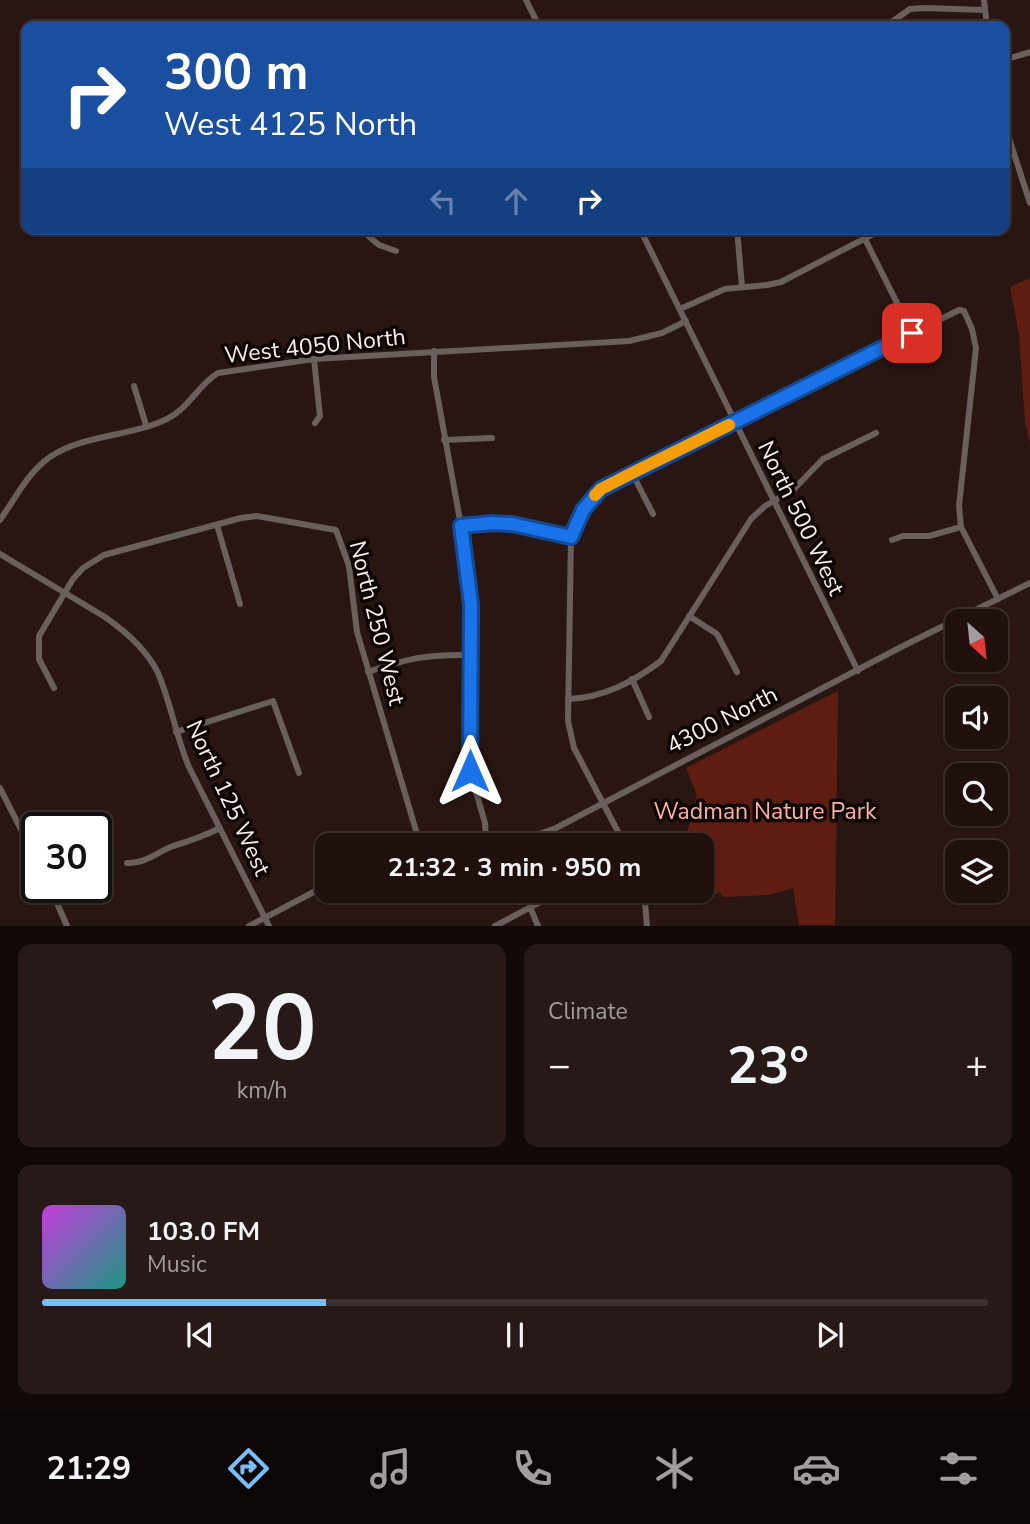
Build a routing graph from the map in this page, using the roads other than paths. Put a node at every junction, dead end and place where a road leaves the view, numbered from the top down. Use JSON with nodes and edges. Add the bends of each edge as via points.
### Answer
{"nodes":[{"id":1,"x":526,"y":0,"type":"edge"},
{"id":2,"x":984,"y":0,"type":"edge"},
{"id":3,"x":984,"y":10,"type":"junction"},
{"id":4,"x":536,"y":21,"type":"edge"},
{"id":5,"x":893,"y":21,"type":"edge"},
{"id":6,"x":986,"y":21,"type":"edge"},
{"id":7,"x":1030,"y":52,"type":"edge"},
{"id":8,"x":1010,"y":58,"type":"edge"},
{"id":9,"x":1010,"y":141,"type":"edge"},
{"id":10,"x":1030,"y":203,"type":"edge"},
{"id":11,"x":367,"y":235,"type":"edge"},
{"id":12,"x":643,"y":235,"type":"edge"},
{"id":13,"x":738,"y":235,"type":"edge"},
{"id":14,"x":863,"y":235,"type":"edge"},
{"id":15,"x":872,"y":235,"type":"edge"},
{"id":16,"x":865,"y":239,"type":"junction"},
{"id":17,"x":396,"y":251,"type":"dead end"},
{"id":18,"x":742,"y":287,"type":"junction"},
{"id":19,"x":680,"y":309,"type":"junction"},
{"id":20,"x":686,"y":321,"type":"junction"},
{"id":21,"x":912,"y":333,"type":"junction"},
{"id":22,"x":433,"y":351,"type":"junction"},
{"id":23,"x":314,"y":359,"type":"junction"},
{"id":24,"x":134,"y":386,"type":"dead end"},
{"id":25,"x":734,"y":422,"type":"junction"},
{"id":26,"x":315,"y":423,"type":"dead end"},
{"id":27,"x":146,"y":425,"type":"junction"},
{"id":28,"x":876,"y":433,"type":"dead end"},
{"id":29,"x":492,"y":438,"type":"dead end"},
{"id":30,"x":444,"y":440,"type":"junction"},
{"id":31,"x":632,"y":473,"type":"junction"},
{"id":32,"x":773,"y":501,"type":"junction"},
{"id":33,"x":653,"y":514,"type":"dead end"},
{"id":34,"x":0,"y":520,"type":"edge"},
{"id":35,"x":217,"y":525,"type":"junction"},
{"id":36,"x":461,"y":526,"type":"junction"},
{"id":37,"x":961,"y":527,"type":"junction"},
{"id":38,"x":571,"y":537,"type":"junction"},
{"id":39,"x":892,"y":540,"type":"dead end"},
{"id":40,"x":0,"y":554,"type":"edge"},
{"id":41,"x":1030,"y":583,"type":"edge"},
{"id":42,"x":65,"y":593,"type":"junction"},
{"id":43,"x":998,"y":599,"type":"junction"},
{"id":44,"x":240,"y":604,"type":"dead end"},
{"id":45,"x":689,"y":616,"type":"junction"},
{"id":46,"x":471,"y":655,"type":"junction"},
{"id":47,"x":858,"y":671,"type":"junction"},
{"id":48,"x":368,"y":672,"type":"junction"},
{"id":49,"x":737,"y":672,"type":"dead end"},
{"id":50,"x":632,"y":679,"type":"junction"},
{"id":51,"x":54,"y":688,"type":"dead end"},
{"id":52,"x":568,"y":699,"type":"junction"},
{"id":53,"x":649,"y":717,"type":"dead end"},
{"id":54,"x":176,"y":732,"type":"junction"},
{"id":55,"x":299,"y":773,"type":"dead end"},
{"id":56,"x":0,"y":788,"type":"edge"},
{"id":57,"x":7,"y":802,"type":"junction"},
{"id":58,"x":603,"y":804,"type":"junction"},
{"id":59,"x":0,"y":806,"type":"edge"},
{"id":60,"x":220,"y":828,"type":"junction"},
{"id":61,"x":21,"y":830,"type":"edge"},
{"id":62,"x":415,"y":833,"type":"edge"},
{"id":63,"x":485,"y":833,"type":"edge"},
{"id":64,"x":541,"y":833,"type":"edge"},
{"id":65,"x":619,"y":833,"type":"edge"},
{"id":66,"x":127,"y":863,"type":"dead end"},
{"id":67,"x":315,"y":891,"type":"edge"},
{"id":68,"x":57,"y":903,"type":"edge"},
{"id":69,"x":538,"y":903,"type":"edge"},
{"id":70,"x":645,"y":903,"type":"edge"},
{"id":71,"x":530,"y":907,"type":"junction"},
{"id":72,"x":265,"y":917,"type":"junction"},
{"id":73,"x":67,"y":926,"type":"edge"},
{"id":74,"x":249,"y":926,"type":"edge"},
{"id":75,"x":269,"y":926,"type":"edge"},
{"id":76,"x":495,"y":926,"type":"edge"},
{"id":77,"x":538,"y":926,"type":"edge"},
{"id":78,"x":647,"y":926,"type":"edge"}],
"edges":[{"from":1,"to":4,"type":"street"},
{"from":2,"to":3,"type":"street"},
{"from":3,"to":5,"type":"street","via":[[910,9]]},
{"from":3,"to":6,"type":"street"},
{"from":7,"to":8,"type":"street"},
{"from":9,"to":10,"type":"street"},
{"from":11,"to":17,"type":"street"},
{"from":12,"to":19,"type":"street","name":"North 500 West"},
{"from":13,"to":18,"type":"street"},
{"from":14,"to":16,"type":"street"},
{"from":15,"to":16,"type":"street"},
{"from":16,"to":18,"type":"street","via":[[781,282]]},
{"from":16,"to":21,"type":"street"},
{"from":18,"to":19,"type":"street","via":[[712,293]]},
{"from":19,"to":20,"type":"street","name":"North 500 West"},
{"from":20,"to":22,"type":"street","name":"West 4050 North","via":[[629,341]]},
{"from":20,"to":25,"type":"street","name":"North 500 West"},
{"from":21,"to":25,"type":"street"},
{"from":21,"to":37,"type":"street","via":[[959,310],[974,338]]},
{"from":22,"to":23,"type":"street","name":"West 4050 North"},
{"from":22,"to":30,"type":"street"},
{"from":23,"to":26,"type":"street","via":[[320,416]]},
{"from":23,"to":27,"type":"street","name":"West 4050 North","via":[[218,373],[205,381],[183,409]]},
{"from":24,"to":27,"type":"street"},
{"from":25,"to":31,"type":"street"},
{"from":25,"to":32,"type":"street","name":"North 500 West"},
{"from":27,"to":34,"type":"street","name":"West 4050 North","via":[[49,458]]},
{"from":28,"to":32,"type":"street","via":[[824,459],[793,490]]},
{"from":29,"to":30,"type":"street"},
{"from":30,"to":36,"type":"street"},
{"from":31,"to":33,"type":"street"},
{"from":31,"to":38,"type":"street","via":[[590,500]]},
{"from":32,"to":45,"type":"street","via":[[751,519]]},
{"from":32,"to":47,"type":"street","name":"North 500 West"},
{"from":35,"to":42,"type":"street","via":[[104,555],[83,568]]},
{"from":35,"to":44,"type":"street"},
{"from":35,"to":48,"type":"street","name":"North 250 West","via":[[257,516],[336,530],[349,566],[357,632]]},
{"from":36,"to":38,"type":"street","via":[[512,524]]},
{"from":36,"to":46,"type":"street","via":[[471,604]]},
{"from":37,"to":39,"type":"street"},
{"from":37,"to":43,"type":"street"},
{"from":38,"to":52,"type":"street"},
{"from":40,"to":42,"type":"street","name":"North 125 West"},
{"from":41,"to":43,"type":"street","name":"4300 North"},
{"from":42,"to":51,"type":"street","via":[[39,636],[37,648]]},
{"from":42,"to":54,"type":"street","name":"North 125 West","via":[[122,629],[150,660]]},
{"from":43,"to":47,"type":"street","name":"4300 North"},
{"from":45,"to":49,"type":"street","via":[[718,634]]},
{"from":45,"to":50,"type":"street","via":[[661,661]]},
{"from":46,"to":48,"type":"street","via":[[431,654]]},
{"from":46,"to":63,"type":"street","via":[[470,771]]},
{"from":47,"to":58,"type":"street","name":"4300 North"},
{"from":48,"to":62,"type":"street","name":"North 250 West"},
{"from":50,"to":52,"type":"street","via":[[602,695]]},
{"from":50,"to":53,"type":"street"},
{"from":52,"to":58,"type":"street","via":[[574,748]]},
{"from":54,"to":55,"type":"street","via":[[273,701]]},
{"from":54,"to":60,"type":"street","name":"North 125 West"},
{"from":56,"to":57,"type":"street"},
{"from":57,"to":59,"type":"street"},
{"from":57,"to":61,"type":"street"},
{"from":58,"to":64,"type":"street","name":"4300 North"},
{"from":58,"to":65,"type":"street"},
{"from":60,"to":66,"type":"street","via":[[137,864]]},
{"from":60,"to":72,"type":"street","name":"North 125 West"},
{"from":67,"to":72,"type":"street"},
{"from":68,"to":73,"type":"street"},
{"from":69,"to":71,"type":"street"},
{"from":70,"to":78,"type":"street"},
{"from":71,"to":76,"type":"street"},
{"from":71,"to":77,"type":"street"},
{"from":72,"to":74,"type":"street"},
{"from":72,"to":75,"type":"street","name":"North 125 West"}]}
